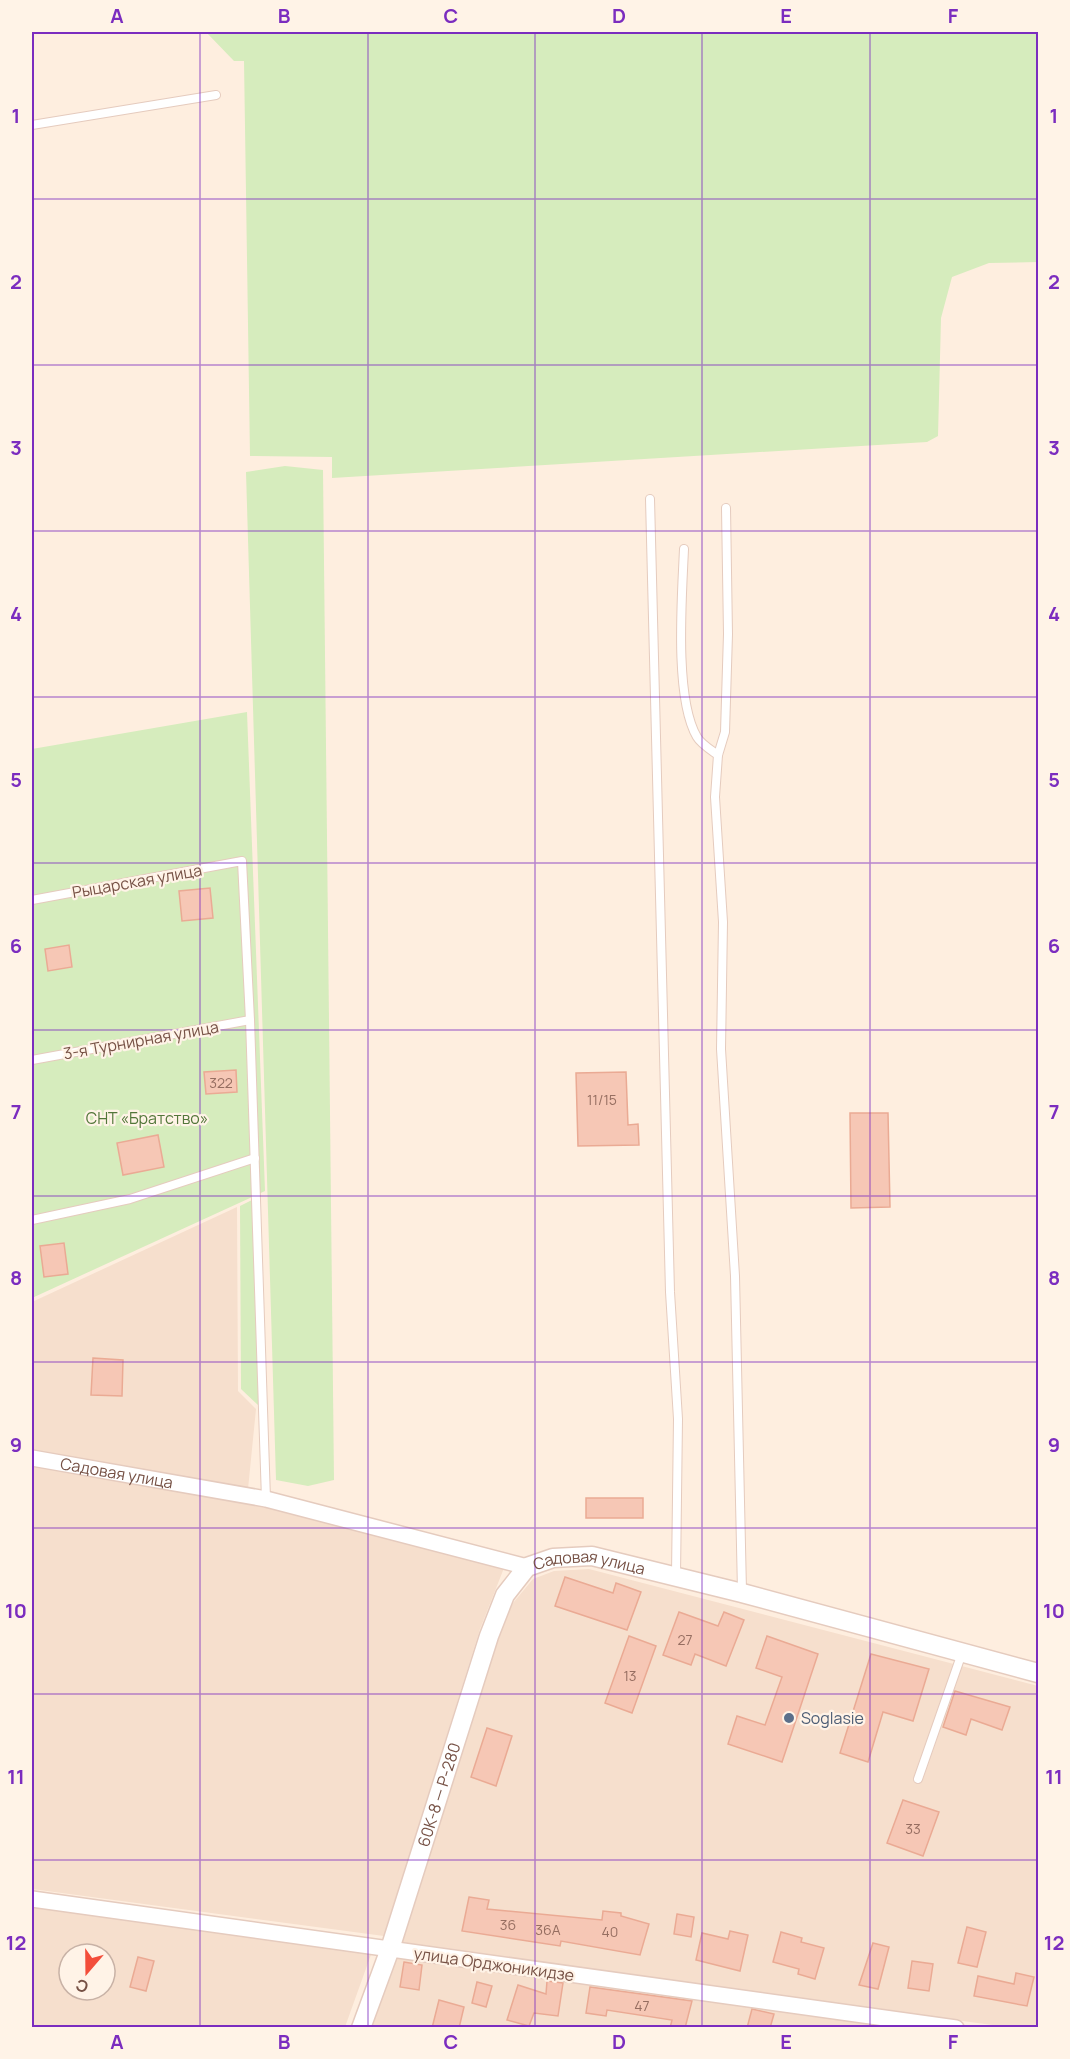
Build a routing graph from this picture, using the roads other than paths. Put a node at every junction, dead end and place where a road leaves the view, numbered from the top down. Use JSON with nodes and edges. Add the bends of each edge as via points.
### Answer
{"nodes":[{"id":1,"x":216,"y":95,"type":"dead end"},
{"id":2,"x":32,"y":125,"type":"edge"},
{"id":3,"x":650,"y":499,"type":"dead end"},
{"id":4,"x":726,"y":508,"type":"dead end"},
{"id":5,"x":684,"y":549,"type":"dead end"},
{"id":6,"x":718,"y":755,"type":"junction"},
{"id":7,"x":32,"y":900,"type":"edge"},
{"id":8,"x":250,"y":1020,"type":"junction"},
{"id":9,"x":32,"y":1060,"type":"edge"},
{"id":10,"x":255,"y":1158,"type":"junction"},
{"id":11,"x":32,"y":1220,"type":"edge"},
{"id":12,"x":32,"y":1458,"type":"edge"},
{"id":13,"x":266,"y":1499,"type":"junction"},
{"id":14,"x":527,"y":1568,"type":"junction"},
{"id":15,"x":676,"y":1577,"type":"junction"},
{"id":16,"x":742,"y":1593,"type":"junction"},
{"id":17,"x":963,"y":1653,"type":"junction"},
{"id":18,"x":1038,"y":1673,"type":"edge"},
{"id":19,"x":918,"y":1779,"type":"dead end"},
{"id":20,"x":32,"y":1899,"type":"edge"},
{"id":21,"x":390,"y":1949,"type":"junction"},
{"id":22,"x":361,"y":2028,"type":"edge"},
{"id":23,"x":956,"y":2028,"type":"edge"}],
"edges":[{"from":1,"to":2,"type":"lane"},
{"from":3,"to":15,"type":"lane","via":[[670,1292],[678,1419]]},
{"from":4,"to":6,"type":"lane","via":[[725,732]]},
{"from":5,"to":6,"type":"lane","via":[[681,643],[687,713],[698,739]]},
{"from":6,"to":16,"type":"lane","via":[[715,797],[723,922],[721,1049],[735,1276]]},
{"from":7,"to":8,"type":"lane","name":"Рыцарская улица","via":[[242,861]]},
{"from":8,"to":9,"type":"lane","name":"3-я Турнирная улица"},
{"from":8,"to":10,"type":"lane"},
{"from":10,"to":11,"type":"lane","via":[[130,1199]]},
{"from":10,"to":13,"type":"lane"},
{"from":12,"to":13,"type":"street","name":"Садовая улица"},
{"from":13,"to":14,"type":"street","name":"Садовая улица"},
{"from":14,"to":15,"type":"street","name":"Садовая улица","via":[[553,1558],[592,1556]]},
{"from":14,"to":21,"type":"street","name":"60К-8 — Р-280","via":[[505,1595],[489,1636]]},
{"from":15,"to":16,"type":"street","name":"Садовая улица"},
{"from":16,"to":17,"type":"street","name":"Садовая улица"},
{"from":17,"to":18,"type":"street","name":"Садовая улица"},
{"from":17,"to":19,"type":"lane"},
{"from":20,"to":21,"type":"street","name":"улица Орджоникидзе"},
{"from":21,"to":22,"type":"street","name":"60К-8 — Р-280"},
{"from":21,"to":23,"type":"street","name":"улица Орджоникидзе"}]}
